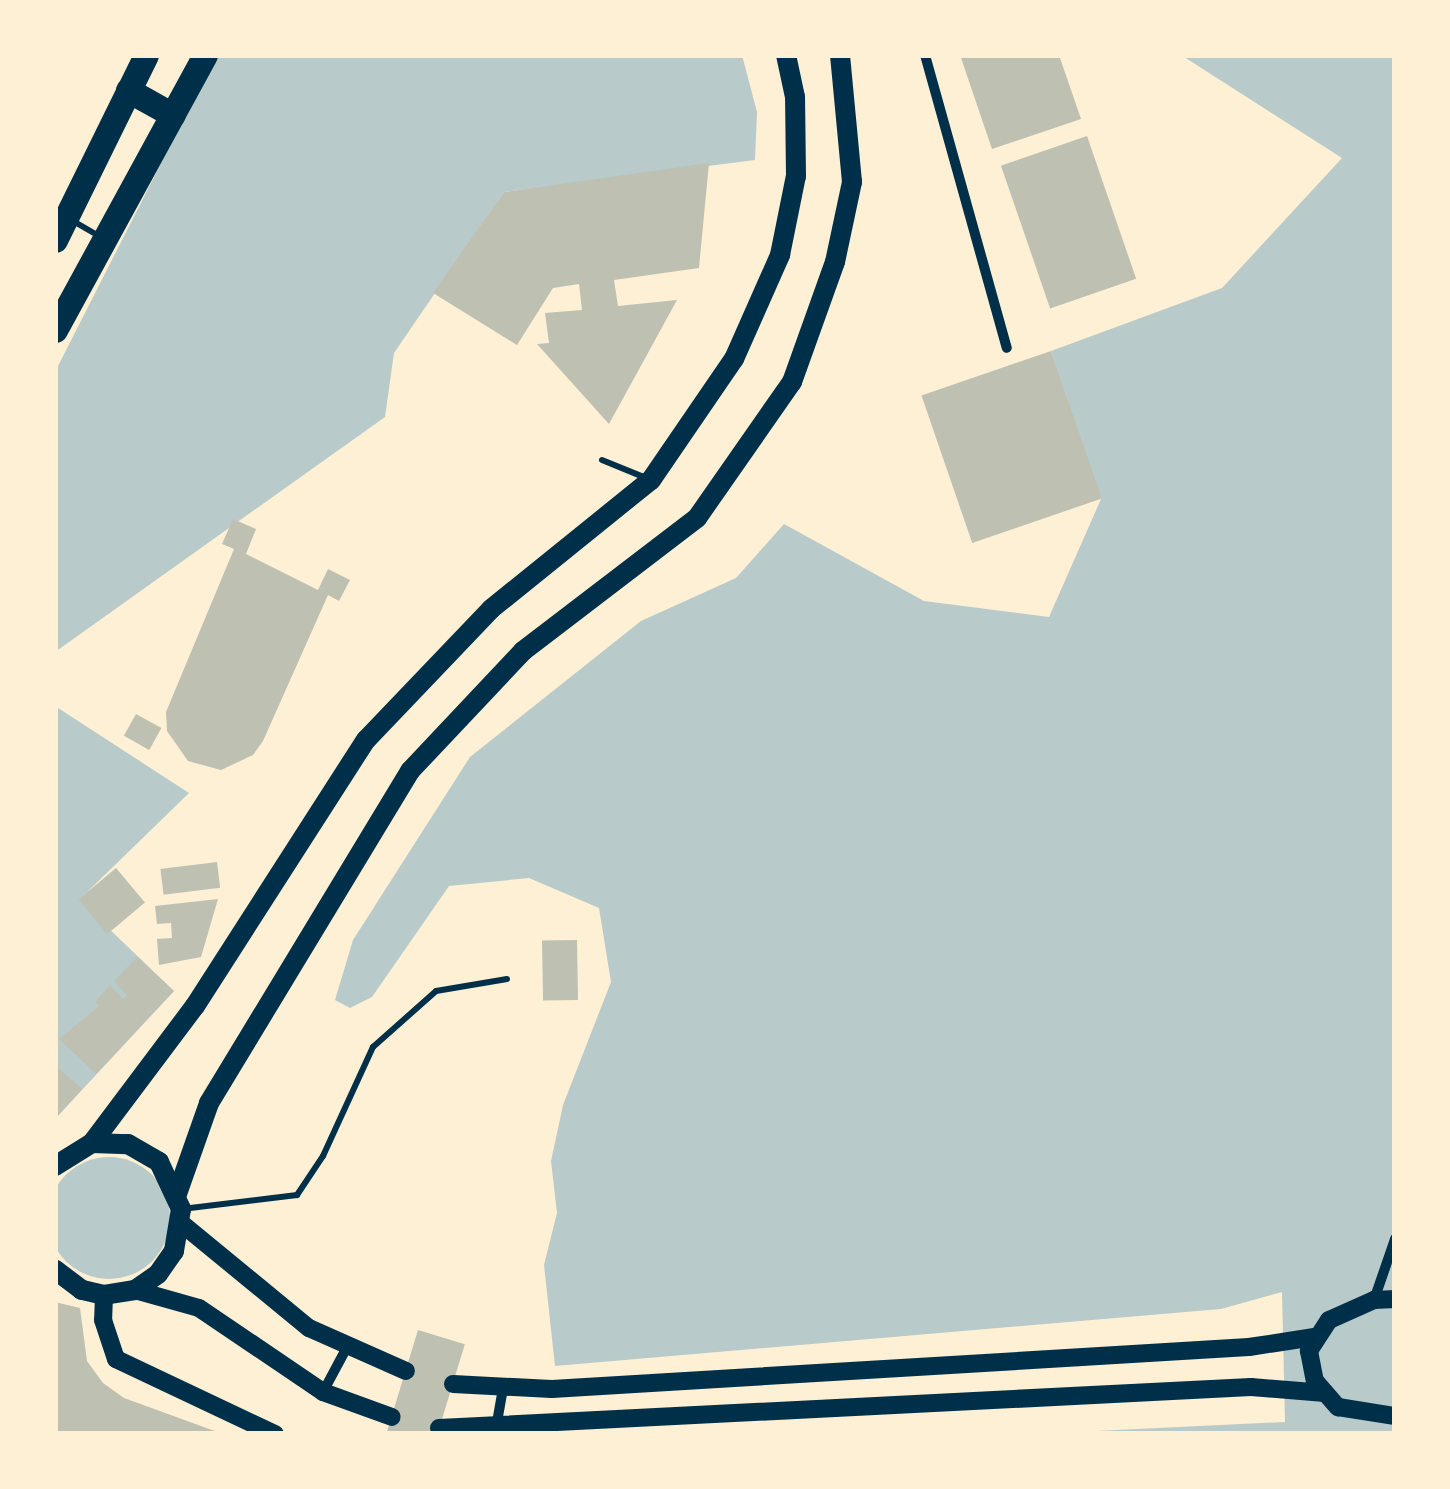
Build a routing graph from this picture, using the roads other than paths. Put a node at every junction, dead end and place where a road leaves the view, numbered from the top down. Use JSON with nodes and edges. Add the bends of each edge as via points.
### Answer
{"nodes":[{"id":1,"x":146,"y":55,"type":"edge"},
{"id":2,"x":205,"y":55,"type":"edge"},
{"id":3,"x":786,"y":55,"type":"edge"},
{"id":4,"x":840,"y":55,"type":"edge"},
{"id":5,"x":925,"y":55,"type":"edge"},
{"id":6,"x":128,"y":90,"type":"junction"},
{"id":7,"x":174,"y":116,"type":"junction"},
{"id":8,"x":59,"y":222,"type":"edge"},
{"id":9,"x":108,"y":242,"type":"junction"},
{"id":10,"x":55,"y":330,"type":"edge"},
{"id":11,"x":1007,"y":348,"type":"dead end"},
{"id":12,"x":602,"y":460,"type":"dead end"},
{"id":13,"x":651,"y":480,"type":"junction"},
{"id":14,"x":507,"y":979,"type":"dead end"},
{"id":15,"x":92,"y":1143,"type":"junction"},
{"id":16,"x":55,"y":1166,"type":"edge"},
{"id":17,"x":180,"y":1209,"type":"junction"},
{"id":18,"x":1395,"y":1239,"type":"edge"},
{"id":19,"x":55,"y":1270,"type":"edge"},
{"id":20,"x":135,"y":1290,"type":"junction"},
{"id":21,"x":104,"y":1295,"type":"junction"},
{"id":22,"x":1395,"y":1298,"type":"edge"},
{"id":23,"x":1374,"y":1300,"type":"junction"},
{"id":24,"x":1314,"y":1337,"type":"junction"},
{"id":25,"x":346,"y":1348,"type":"junction"},
{"id":26,"x":406,"y":1370,"type":"dead end"},
{"id":27,"x":453,"y":1384,"type":"dead end"},
{"id":28,"x":502,"y":1389,"type":"junction"},
{"id":29,"x":323,"y":1392,"type":"junction"},
{"id":30,"x":1326,"y":1394,"type":"junction"},
{"id":31,"x":392,"y":1416,"type":"dead end"},
{"id":32,"x":1395,"y":1416,"type":"edge"},
{"id":33,"x":439,"y":1428,"type":"dead end"},
{"id":34,"x":496,"y":1429,"type":"junction"},
{"id":35,"x":275,"y":1434,"type":"edge"}],
"edges":[{"from":1,"to":6,"type":"highway"},
{"from":2,"to":7,"type":"highway"},
{"from":3,"to":13,"type":"main road","via":[[795,97],[796,176],[780,255],[734,359]]},
{"from":4,"to":17,"type":"main road","via":[[849,97],[852,182],[835,262],[792,382],[697,518],[524,651],[410,771],[209,1103]]},
{"from":5,"to":11,"type":"street"},
{"from":6,"to":7,"type":"highway"},
{"from":6,"to":8,"type":"highway"},
{"from":7,"to":9,"type":"highway"},
{"from":8,"to":9,"type":"lane"},
{"from":9,"to":10,"type":"highway"},
{"from":12,"to":13,"type":"lane"},
{"from":13,"to":15,"type":"main road","via":[[491,609],[366,740],[195,1006]]},
{"from":14,"to":17,"type":"lane","via":[[436,991],[374,1047],[324,1156],[297,1195]]},
{"from":15,"to":16,"type":"main road"},
{"from":15,"to":17,"type":"main road","via":[[128,1144],[159,1162]]},
{"from":17,"to":20,"type":"main road","via":[[174,1250],[158,1274]]},
{"from":17,"to":25,"type":"street","via":[[278,1308]]},
{"from":18,"to":23,"type":"street"},
{"from":19,"to":21,"type":"main road","via":[[82,1290]]},
{"from":20,"to":21,"type":"main road"},
{"from":20,"to":29,"type":"street","via":[[199,1308]]},
{"from":21,"to":35,"type":"street","via":[[102,1320],[116,1359]]},
{"from":22,"to":23,"type":"street"},
{"from":23,"to":24,"type":"street","via":[[1330,1320]]},
{"from":24,"to":28,"type":"street","via":[[1249,1347]]},
{"from":24,"to":30,"type":"street","via":[[1310,1367]]},
{"from":25,"to":26,"type":"street"},
{"from":25,"to":29,"type":"street"},
{"from":27,"to":28,"type":"street"},
{"from":28,"to":34,"type":"street"},
{"from":29,"to":31,"type":"street"},
{"from":30,"to":32,"type":"street","via":[[1356,1414]]},
{"from":30,"to":34,"type":"street","via":[[1251,1388]]},
{"from":33,"to":34,"type":"street"}]}
